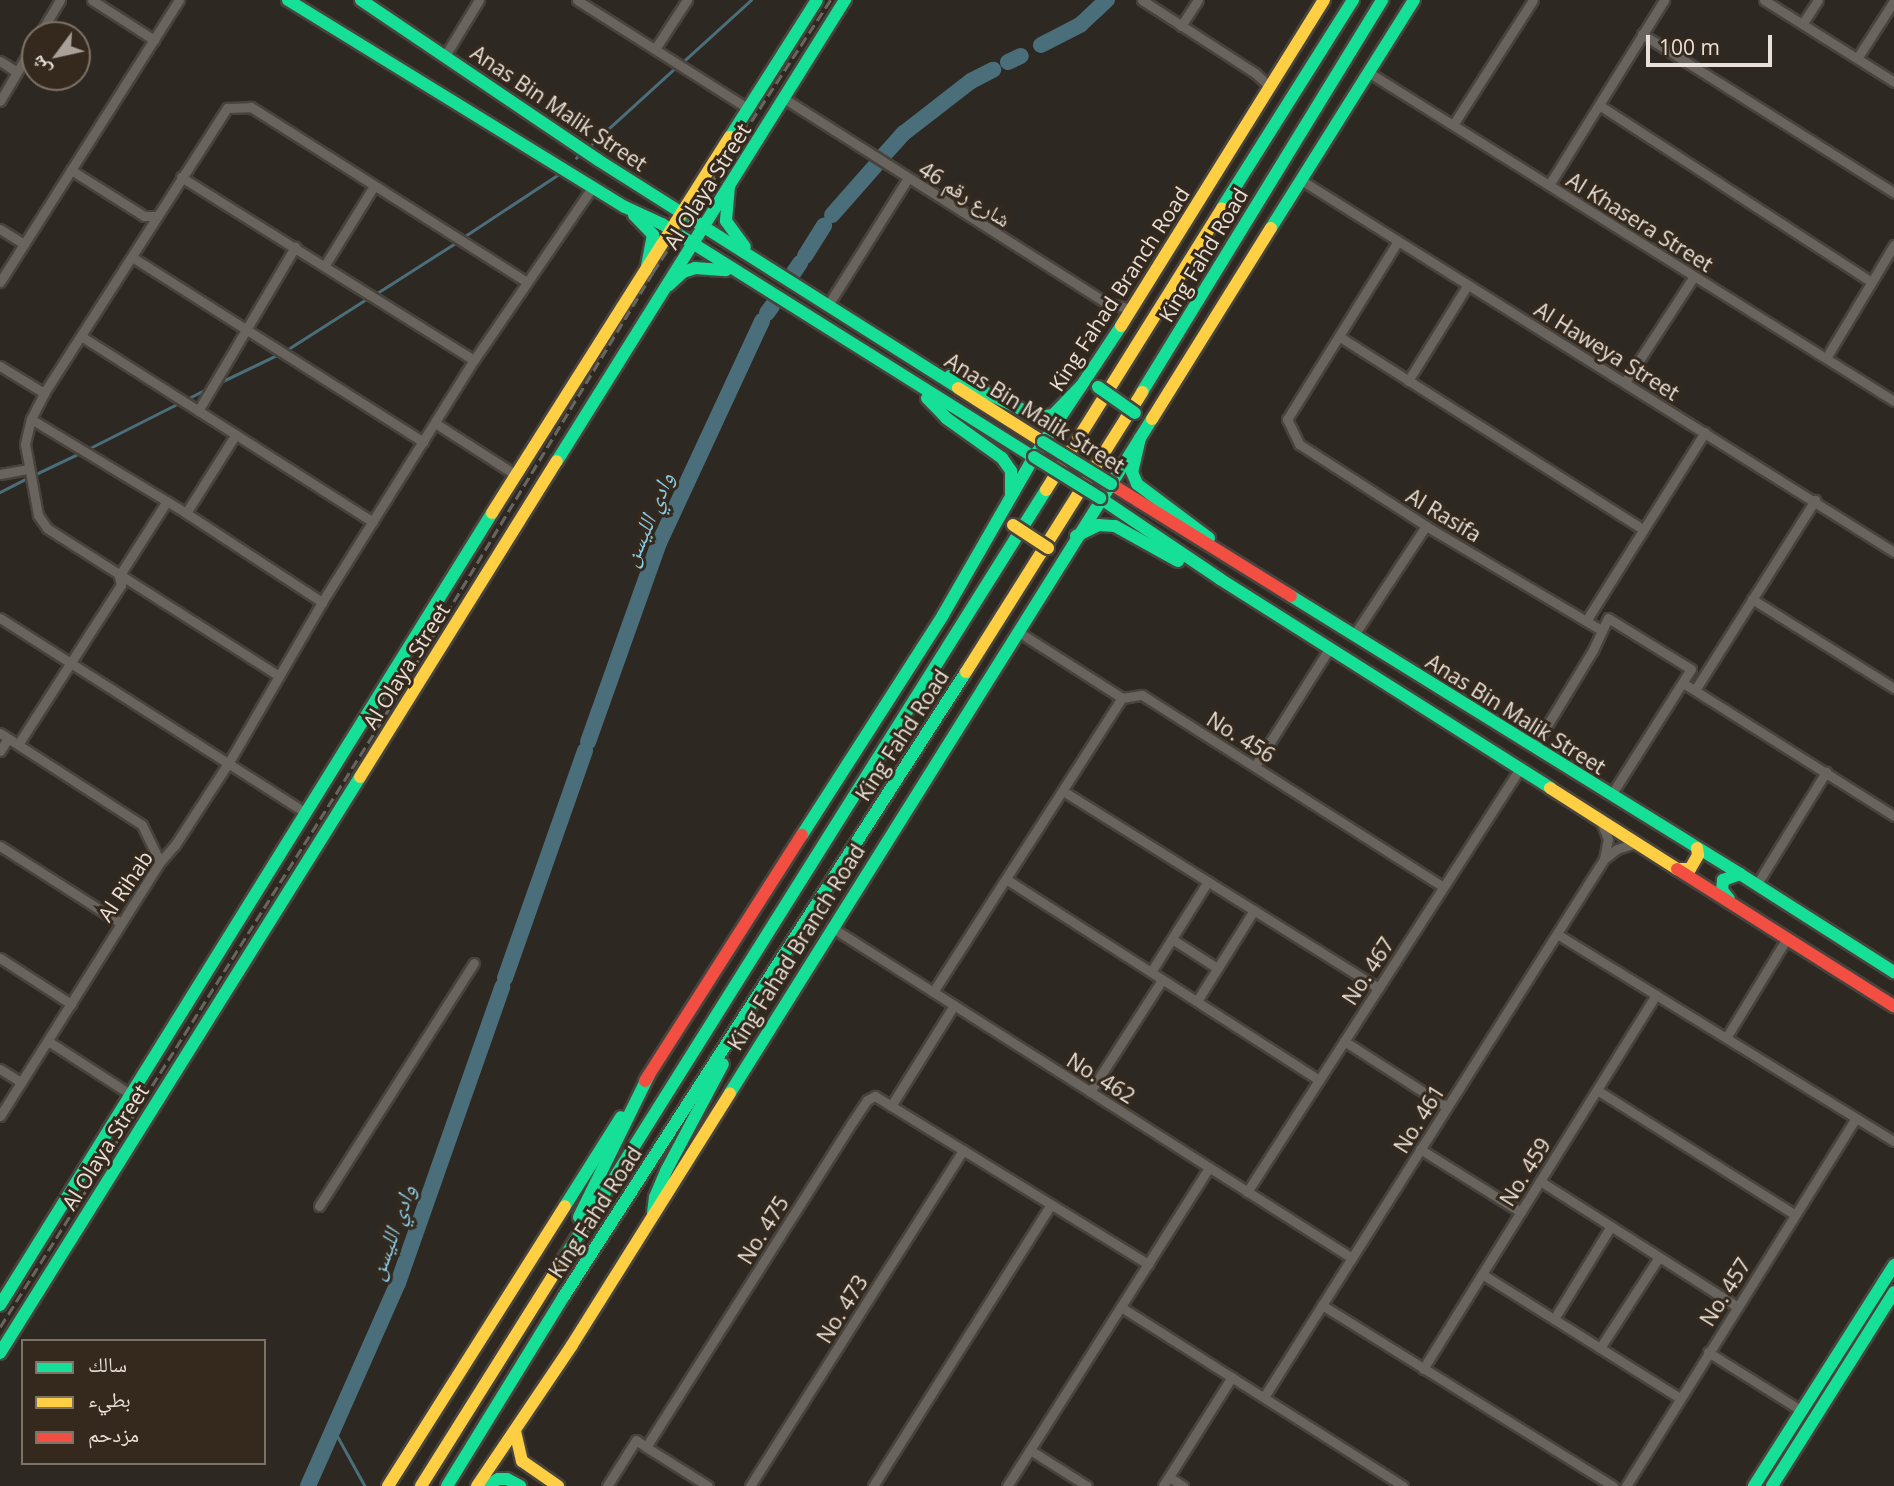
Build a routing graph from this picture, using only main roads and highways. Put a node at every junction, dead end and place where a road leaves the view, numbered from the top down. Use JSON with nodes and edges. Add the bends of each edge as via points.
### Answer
{"nodes":[{"id":1,"x":288,"y":0,"type":"edge"},
{"id":2,"x":295,"y":0,"type":"edge"},
{"id":3,"x":361,"y":0,"type":"edge"},
{"id":4,"x":817,"y":0,"type":"edge"},
{"id":5,"x":845,"y":0,"type":"edge"},
{"id":6,"x":1324,"y":0,"type":"edge"},
{"id":7,"x":1353,"y":0,"type":"edge"},
{"id":8,"x":1382,"y":0,"type":"edge"},
{"id":9,"x":1415,"y":0,"type":"edge"},
{"id":10,"x":322,"y":20,"type":"junction"},
{"id":11,"x":729,"y":186,"type":"junction"},
{"id":12,"x":625,"y":207,"type":"junction"},
{"id":13,"x":683,"y":212,"type":"junction"},
{"id":14,"x":704,"y":226,"type":"junction"},
{"id":15,"x":672,"y":230,"type":"junction"},
{"id":16,"x":692,"y":245,"type":"junction"},
{"id":17,"x":755,"y":259,"type":"junction"},
{"id":18,"x":646,"y":270,"type":"junction"},
{"id":19,"x":737,"y":273,"type":"junction"},
{"id":20,"x":669,"y":285,"type":"junction"},
{"id":21,"x":1099,"y":360,"type":"junction"},
{"id":22,"x":929,"y":369,"type":"junction"},
{"id":23,"x":917,"y":386,"type":"junction"},
{"id":24,"x":1081,"y":386,"type":"junction"},
{"id":25,"x":1165,"y":400,"type":"junction"},
{"id":26,"x":1140,"y":438,"type":"junction"},
{"id":27,"x":1043,"y":442,"type":"junction"},
{"id":28,"x":1034,"y":457,"type":"junction"},
{"id":29,"x":1111,"y":484,"type":"junction"},
{"id":30,"x":1010,"y":496,"type":"junction"},
{"id":31,"x":1100,"y":498,"type":"junction"},
{"id":32,"x":994,"y":528,"type":"junction"},
{"id":33,"x":1076,"y":536,"type":"junction"},
{"id":34,"x":1233,"y":560,"type":"junction"},
{"id":35,"x":1055,"y":570,"type":"junction"},
{"id":36,"x":1220,"y":579,"type":"junction"},
{"id":37,"x":1697,"y":848,"type":"junction"},
{"id":38,"x":1677,"y":869,"type":"junction"},
{"id":39,"x":1740,"y":874,"type":"junction"},
{"id":40,"x":1734,"y":905,"type":"junction"},
{"id":41,"x":1894,"y":972,"type":"edge"},
{"id":42,"x":1894,"y":1006,"type":"edge"},
{"id":43,"x":734,"y":1030,"type":"junction"},
{"id":44,"x":649,"y":1075,"type":"junction"},
{"id":45,"x":653,"y":1213,"type":"junction"},
{"id":46,"x":1894,"y":1265,"type":"edge"},
{"id":47,"x":545,"y":1288,"type":"junction"},
{"id":48,"x":1894,"y":1292,"type":"edge"},
{"id":49,"x":0,"y":1305,"type":"edge"},
{"id":50,"x":0,"y":1353,"type":"edge"},
{"id":51,"x":515,"y":1430,"type":"junction"},
{"id":52,"x":442,"y":1451,"type":"junction"},
{"id":53,"x":541,"y":1476,"type":"junction"},
{"id":54,"x":388,"y":1486,"type":"edge"},
{"id":55,"x":412,"y":1486,"type":"edge"},
{"id":56,"x":421,"y":1486,"type":"edge"},
{"id":57,"x":447,"y":1486,"type":"edge"},
{"id":58,"x":477,"y":1486,"type":"edge"},
{"id":59,"x":486,"y":1486,"type":"edge"},
{"id":60,"x":522,"y":1486,"type":"edge"},
{"id":61,"x":558,"y":1486,"type":"edge"},
{"id":62,"x":1754,"y":1486,"type":"edge"},
{"id":63,"x":1772,"y":1486,"type":"edge"}],
"edges":[{"from":1,"to":10,"type":"main road"},
{"from":2,"to":10,"type":"main road"},
{"from":3,"to":13,"type":"main road","name":"Anas Bin Malik Street"},
{"from":4,"to":13,"type":"main road","name":"Al Olaya Street"},
{"from":5,"to":11,"type":"main road","name":"Al Olaya Street"},
{"from":6,"to":21,"type":"main road","name":"King Fahad Branch Road"},
{"from":7,"to":47,"type":"main road","name":"King Fahd Road"},
{"from":8,"to":43,"type":"main road","name":"King Fahd Road","via":[[1057,530]]},
{"from":9,"to":25,"type":"main road","name":"King Fahad Branch Road"},
{"from":10,"to":12,"type":"main road"},
{"from":11,"to":14,"type":"main road","name":"Al Olaya Street"},
{"from":11,"to":17,"type":"main road","via":[[726,221]]},
{"from":12,"to":15,"type":"main road"},
{"from":12,"to":18,"type":"main road","via":[[653,235]]},
{"from":13,"to":14,"type":"main road","name":"Anas Bin Malik Street"},
{"from":13,"to":15,"type":"main road","name":"Al Olaya Street"},
{"from":14,"to":16,"type":"main road","name":"Al Olaya Street"},
{"from":14,"to":17,"type":"main road","name":"Anas Bin Malik Street"},
{"from":15,"to":16,"type":"main road"},
{"from":15,"to":18,"type":"main road","name":"Al Olaya Street"},
{"from":16,"to":19,"type":"main road"},
{"from":16,"to":20,"type":"main road","name":"Al Olaya Street"},
{"from":17,"to":22,"type":"main road","name":"Anas Bin Malik Street"},
{"from":18,"to":49,"type":"main road","name":"Al Olaya Street"},
{"from":19,"to":20,"type":"main road","via":[[695,268]]},
{"from":19,"to":23,"type":"main road"},
{"from":20,"to":50,"type":"main road","name":"Al Olaya Street"},
{"from":21,"to":24,"type":"main road","name":"King Fahad Branch Road"},
{"from":21,"to":25,"type":"main road","bridge":true,"via":[[1098,387],[1135,413],[1149,415]]},
{"from":22,"to":24,"type":"main road","via":[[975,384],[1038,417],[1053,415]]},
{"from":22,"to":27,"type":"main road","name":"Anas Bin Malik Street"},
{"from":23,"to":28,"type":"main road","name":"Anas Bin Malik Street"},
{"from":23,"to":30,"type":"main road","via":[[946,418],[1002,458],[1011,471]]},
{"from":24,"to":27,"type":"main road","name":"King Fahad Branch Road"},
{"from":25,"to":26,"type":"main road","name":"King Fahad Branch Road"},
{"from":26,"to":29,"type":"main road","name":"King Fahad Branch Road"},
{"from":26,"to":34,"type":"main road","via":[[1132,472],[1137,484],[1195,525]]},
{"from":27,"to":28,"type":"main road","name":"King Fahad Branch Road"},
{"from":27,"to":29,"type":"main road","name":"Anas Bin Malik Street","bridge":true},
{"from":28,"to":30,"type":"main road","name":"King Fahad Branch Road"},
{"from":28,"to":31,"type":"main road","name":"Anas Bin Malik Street","bridge":true},
{"from":29,"to":31,"type":"main road","name":"King Fahad Branch Road"},
{"from":29,"to":34,"type":"main road","name":"Anas Bin Malik Street"},
{"from":30,"to":32,"type":"main road","name":"King Fahad Branch Road"},
{"from":31,"to":33,"type":"main road","name":"King Fahad Branch Road"},
{"from":31,"to":36,"type":"main road","name":"Anas Bin Malik Street"},
{"from":32,"to":35,"type":"main road","bridge":true,"via":[[1013,526],[1048,548]]},
{"from":32,"to":44,"type":"main road","name":"King Fahad Branch Road"},
{"from":33,"to":35,"type":"main road","name":"King Fahad Branch Road"},
{"from":33,"to":36,"type":"main road","via":[[1099,525],[1115,526]]},
{"from":34,"to":37,"type":"main road","name":"Anas Bin Malik Street"},
{"from":35,"to":45,"type":"main road","name":"King Fahad Branch Road"},
{"from":36,"to":38,"type":"main road","name":"Anas Bin Malik Street"},
{"from":37,"to":38,"type":"main road","via":[[1690,869]]},
{"from":37,"to":39,"type":"main road","name":"Anas Bin Malik Street"},
{"from":38,"to":40,"type":"main road","name":"Anas Bin Malik Street"},
{"from":39,"to":40,"type":"main road","via":[[1723,880],[1722,890]]},
{"from":39,"to":41,"type":"main road","name":"Anas Bin Malik Street"},
{"from":40,"to":42,"type":"main road","name":"Anas Bin Malik Street"},
{"from":43,"to":45,"type":"main road","via":[[733,1045],[666,1171]]},
{"from":43,"to":57,"type":"main road","name":"King Fahd Road"},
{"from":44,"to":47,"type":"main road"},
{"from":44,"to":54,"type":"main road","name":"King Fahad Branch Road"},
{"from":45,"to":51,"type":"main road","name":"King Fahad Branch Road"},
{"from":46,"to":62,"type":"main road"},
{"from":47,"to":52,"type":"main road","name":"King Fahd Road"},
{"from":48,"to":63,"type":"main road"},
{"from":51,"to":53,"type":"main road","via":[[517,1453]]},
{"from":51,"to":58,"type":"main road","name":"King Fahad Branch Road"},
{"from":52,"to":55,"type":"main road"},
{"from":52,"to":56,"type":"main road","name":"King Fahd Road"},
{"from":53,"to":60,"type":"main road","via":[[528,1475]]},
{"from":53,"to":61,"type":"main road"},
{"from":59,"to":60,"type":"main road","via":[[498,1479]]}]}
